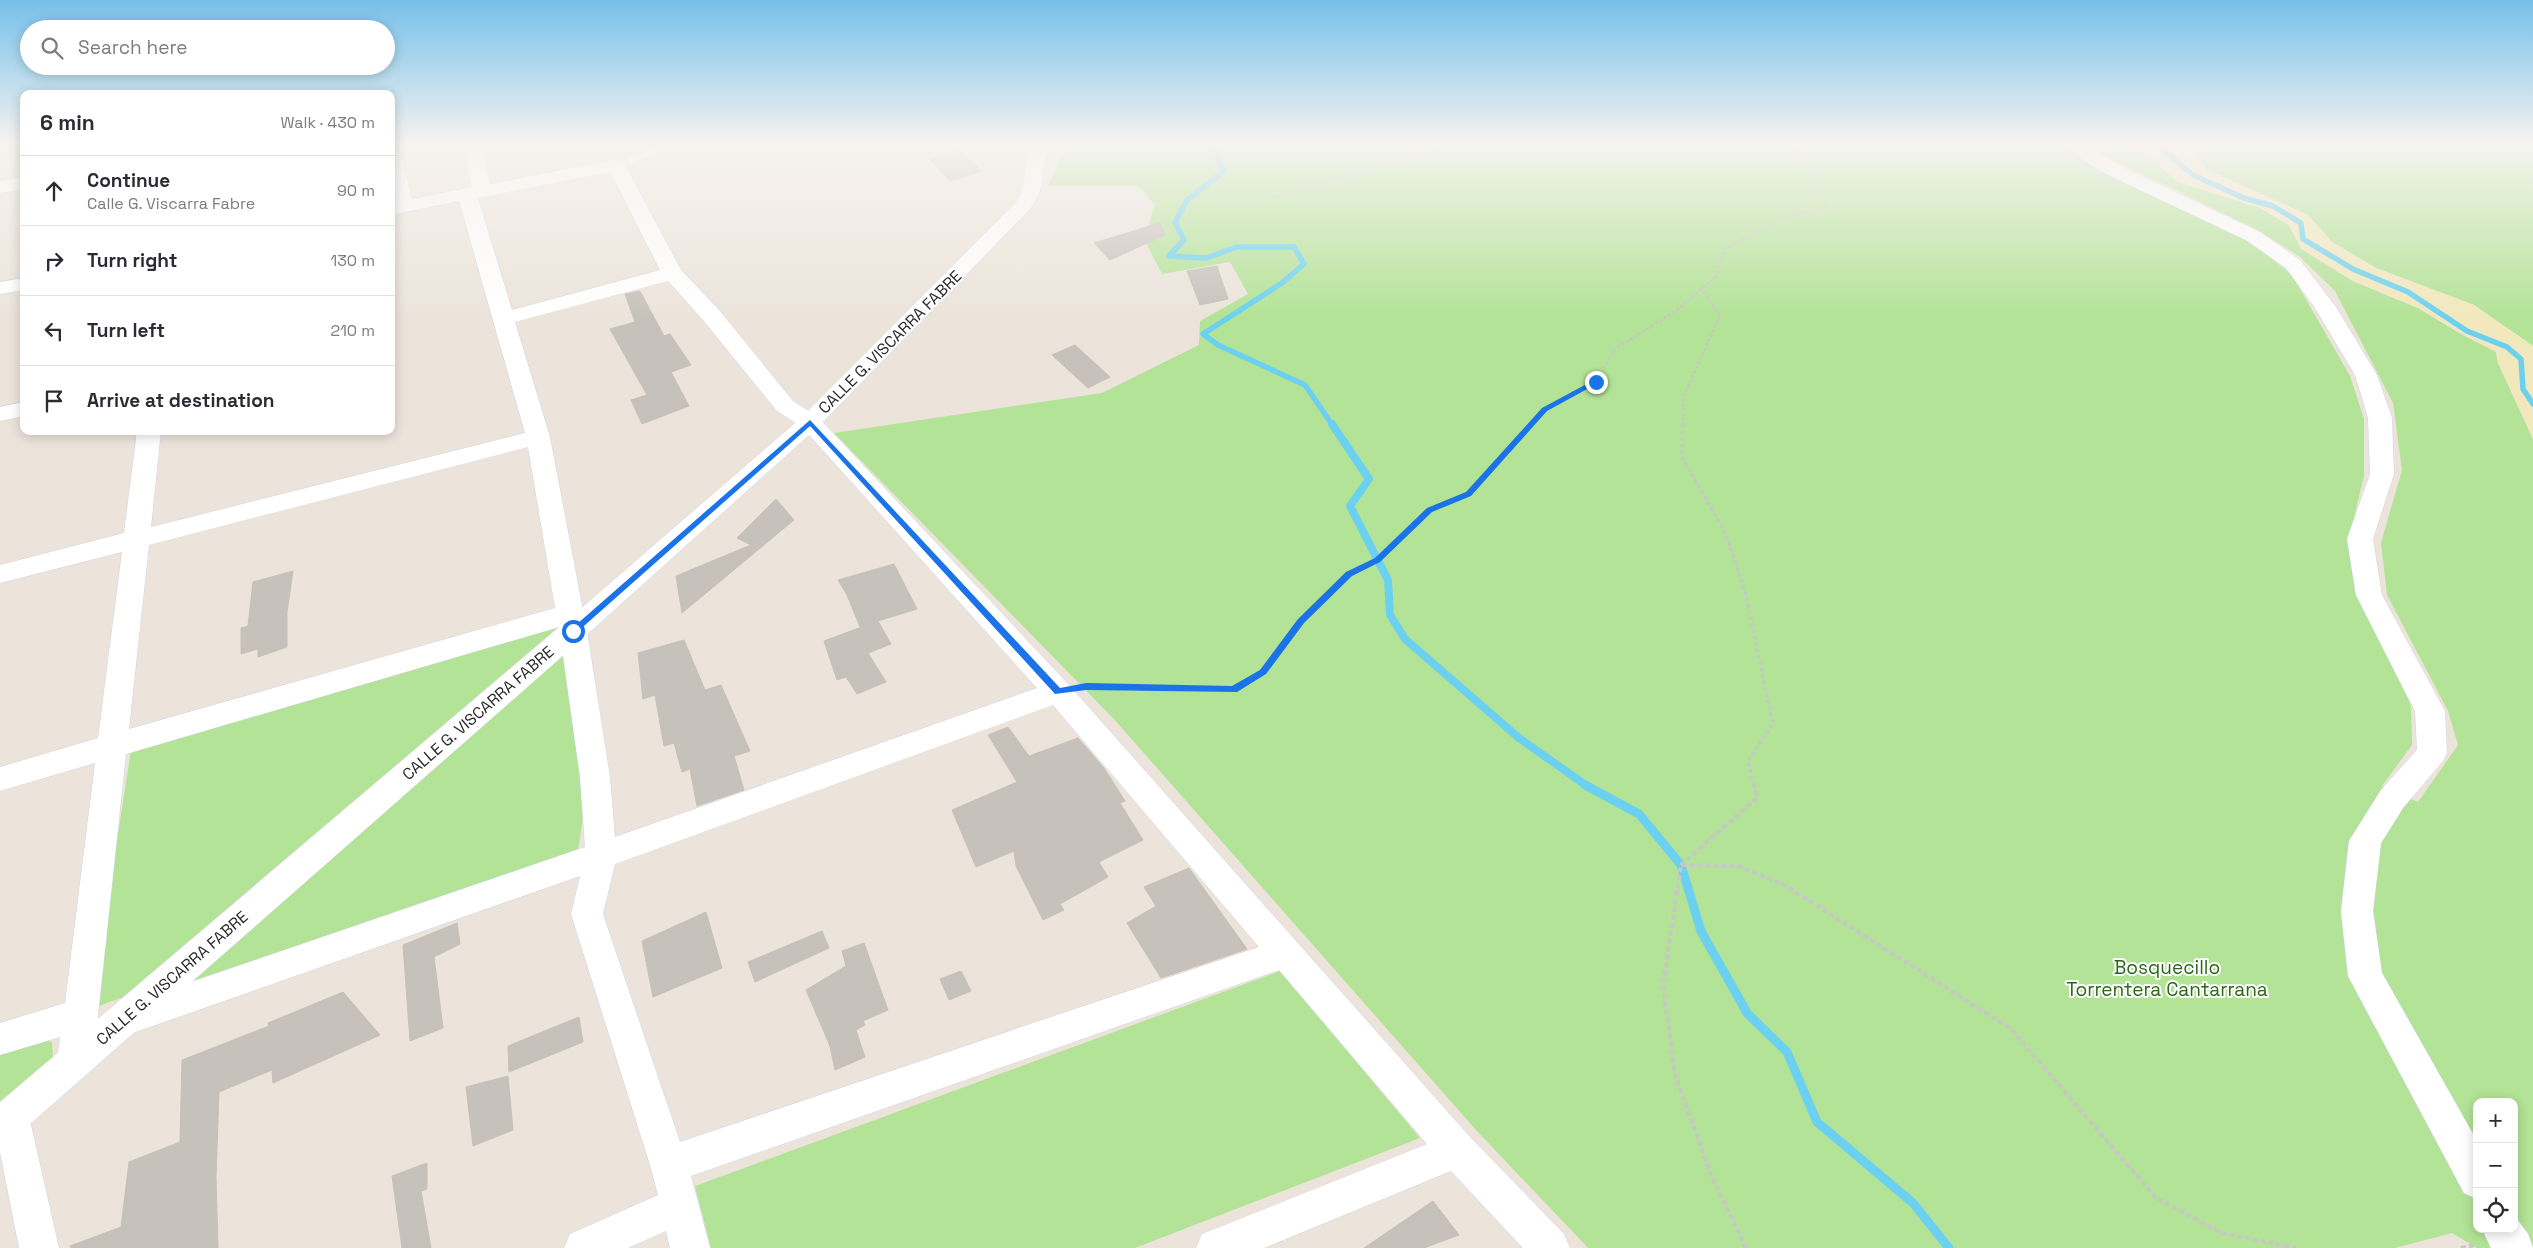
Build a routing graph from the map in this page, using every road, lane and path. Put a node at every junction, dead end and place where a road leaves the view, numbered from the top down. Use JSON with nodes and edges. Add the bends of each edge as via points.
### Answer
{"nodes":[{"id":1,"x":425,"y":202,"type":"edge"},
{"id":2,"x":476,"y":202,"type":"edge"},
{"id":3,"x":635,"y":202,"type":"edge"},
{"id":4,"x":1024,"y":202,"type":"edge"},
{"id":5,"x":1824,"y":202,"type":"edge"},
{"id":6,"x":2181,"y":202,"type":"edge"},
{"id":7,"x":398,"y":208,"type":"edge"},
{"id":8,"x":672,"y":273,"type":"junction"},
{"id":9,"x":20,"y":285,"type":"edge"},
{"id":10,"x":0,"y":288,"type":"edge"},
{"id":11,"x":1702,"y":288,"type":"junction"},
{"id":12,"x":503,"y":318,"type":"junction"},
{"id":13,"x":20,"y":410,"type":"edge"},
{"id":14,"x":0,"y":414,"type":"edge"},
{"id":15,"x":810,"y":422,"type":"junction"},
{"id":16,"x":149,"y":435,"type":"edge"},
{"id":17,"x":538,"y":437,"type":"junction"},
{"id":18,"x":138,"y":539,"type":"junction"},
{"id":19,"x":0,"y":574,"type":"edge"},
{"id":20,"x":572,"y":623,"type":"junction"},
{"id":21,"x":1058,"y":692,"type":"junction"},
{"id":22,"x":112,"y":745,"type":"junction"},
{"id":23,"x":0,"y":779,"type":"edge"},
{"id":24,"x":601,"y":855,"type":"junction"},
{"id":25,"x":1681,"y":865,"type":"junction"},
{"id":26,"x":1286,"y":953,"type":"junction"},
{"id":27,"x":81,"y":1014,"type":"junction"},
{"id":28,"x":122,"y":1021,"type":"junction"},
{"id":29,"x":0,"y":1039,"type":"edge"},
{"id":30,"x":75,"y":1062,"type":"junction"},
{"id":31,"x":6,"y":1121,"type":"edge"},
{"id":32,"x":1457,"y":1150,"type":"junction"},
{"id":33,"x":669,"y":1165,"type":"junction"},
{"id":34,"x":2473,"y":1172,"type":"edge"},
{"id":35,"x":679,"y":1205,"type":"junction"},
{"id":36,"x":2505,"y":1233,"type":"edge"},
{"id":37,"x":39,"y":1248,"type":"edge"},
{"id":38,"x":584,"y":1248,"type":"edge"},
{"id":39,"x":690,"y":1248,"type":"edge"},
{"id":40,"x":1216,"y":1248,"type":"edge"},
{"id":41,"x":1550,"y":1248,"type":"edge"},
{"id":42,"x":1746,"y":1248,"type":"edge"},
{"id":43,"x":2296,"y":1248,"type":"edge"},
{"id":44,"x":2514,"y":1248,"type":"edge"}],
"edges":[{"from":1,"to":7,"type":"street"},
{"from":2,"to":12,"type":"street"},
{"from":3,"to":8,"type":"street"},
{"from":4,"to":15,"type":"street","name":"CALLE G. VISCARRA FABRE","via":[[1011,220]]},
{"from":5,"to":11,"type":"path","via":[[1826,208],[1788,217],[1724,249],[1716,276]]},
{"from":6,"to":34,"type":"street","via":[[2253,236],[2293,264],[2325,307],[2366,375],[2380,418],[2382,474],[2360,539],[2369,595],[2430,711],[2432,752],[2392,799],[2365,841],[2357,911],[2365,976]]},
{"from":8,"to":12,"type":"street"},
{"from":8,"to":15,"type":"street","via":[[785,406]]},
{"from":9,"to":10,"type":"street"},
{"from":11,"to":21,"type":"path","via":[[1676,310],[1615,350],[1596,382],[1545,410],[1468,494],[1429,510],[1378,560],[1349,574],[1301,621],[1263,672],[1234,690],[1086,686]]},
{"from":11,"to":25,"type":"path","via":[[1720,316],[1683,397],[1682,457],[1726,534],[1746,596],[1773,724],[1748,761],[1757,798]]},
{"from":12,"to":17,"type":"street"},
{"from":13,"to":14,"type":"street"},
{"from":15,"to":20,"type":"street","name":"CALLE G. VISCARRA FABRE"},
{"from":15,"to":21,"type":"street"},
{"from":16,"to":18,"type":"street"},
{"from":17,"to":18,"type":"street"},
{"from":17,"to":20,"type":"street"},
{"from":18,"to":19,"type":"street"},
{"from":18,"to":22,"type":"street"},
{"from":20,"to":22,"type":"street"},
{"from":20,"to":24,"type":"street","via":[[595,776]]},
{"from":20,"to":28,"type":"street","name":"CALLE G. VISCARRA FABRE"},
{"from":21,"to":24,"type":"street"},
{"from":21,"to":26,"type":"street"},
{"from":22,"to":23,"type":"street"},
{"from":22,"to":27,"type":"street"},
{"from":24,"to":28,"type":"street"},
{"from":24,"to":33,"type":"street","via":[[587,914]]},
{"from":25,"to":42,"type":"path","via":[[1663,986],[1675,1075],[1711,1175]]},
{"from":25,"to":43,"type":"path","via":[[1738,866],[1783,884],[2012,1029],[2155,1197],[2221,1233]]},
{"from":26,"to":32,"type":"street"},
{"from":26,"to":33,"type":"street"},
{"from":27,"to":29,"type":"street"},
{"from":27,"to":30,"type":"street"},
{"from":28,"to":30,"type":"street","name":"CALLE G. VISCARRA FABRE"},
{"from":30,"to":31,"type":"street","name":"CALLE G. VISCARRA FABRE"},
{"from":31,"to":37,"type":"street"},
{"from":32,"to":40,"type":"street"},
{"from":32,"to":41,"type":"street"},
{"from":33,"to":35,"type":"street"},
{"from":35,"to":38,"type":"street"},
{"from":35,"to":39,"type":"street"},
{"from":36,"to":44,"type":"street"}]}
